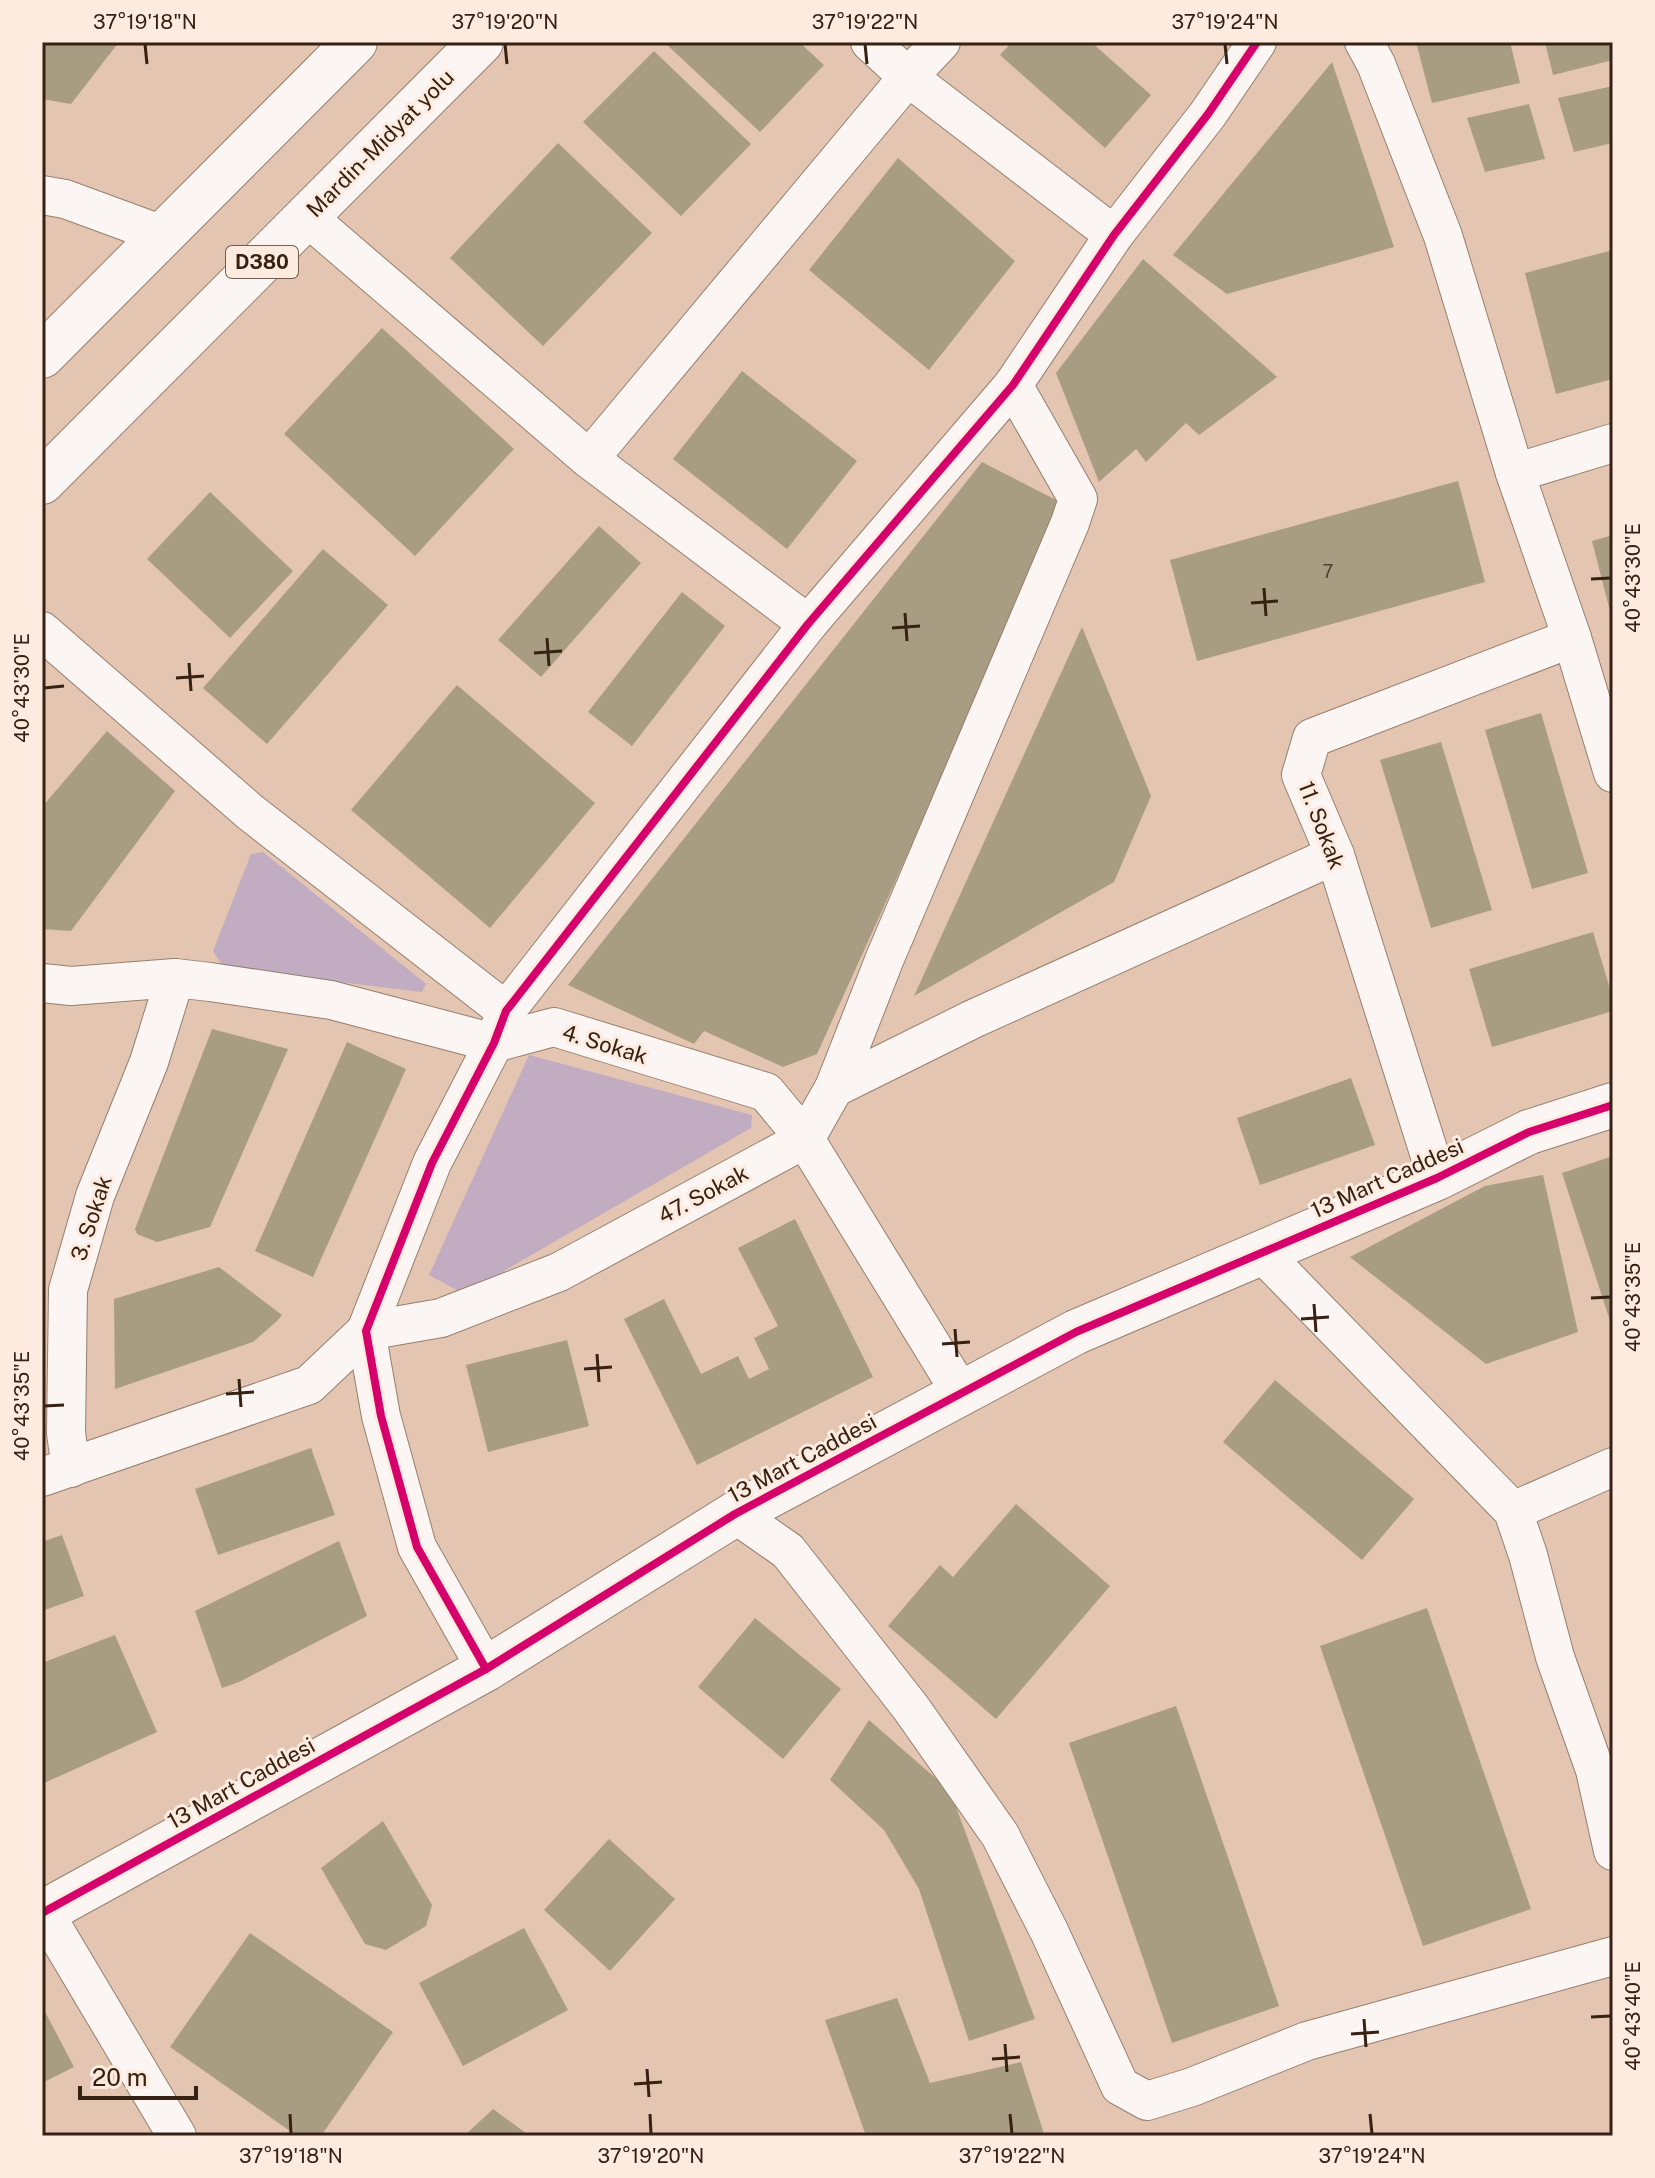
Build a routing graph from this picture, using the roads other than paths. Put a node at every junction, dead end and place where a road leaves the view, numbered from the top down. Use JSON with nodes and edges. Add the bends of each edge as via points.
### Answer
{"nodes":[{"id":1,"x":355,"y":42,"type":"edge"},
{"id":2,"x":481,"y":42,"type":"edge"},
{"id":3,"x":870,"y":42,"type":"edge"},
{"id":4,"x":941,"y":42,"type":"edge"},
{"id":5,"x":1257,"y":42,"type":"edge"},
{"id":6,"x":1364,"y":42,"type":"edge"},
{"id":7,"x":908,"y":77,"type":"junction"},
{"id":8,"x":42,"y":195,"type":"edge"},
{"id":9,"x":307,"y":217,"type":"junction"},
{"id":10,"x":163,"y":235,"type":"junction"},
{"id":11,"x":1114,"y":235,"type":"junction"},
{"id":12,"x":42,"y":356,"type":"edge"},
{"id":13,"x":1013,"y":385,"type":"junction"},
{"id":14,"x":1613,"y":443,"type":"edge"},
{"id":15,"x":589,"y":459,"type":"junction"},
{"id":16,"x":1515,"y":473,"type":"junction"},
{"id":17,"x":42,"y":482,"type":"edge"},
{"id":18,"x":808,"y":624,"type":"junction"},
{"id":19,"x":42,"y":631,"type":"edge"},
{"id":20,"x":1572,"y":638,"type":"junction"},
{"id":21,"x":1613,"y":773,"type":"edge"},
{"id":22,"x":1335,"y":855,"type":"junction"},
{"id":23,"x":175,"y":978,"type":"junction"},
{"id":24,"x":42,"y":983,"type":"edge"},
{"id":25,"x":500,"y":1027,"type":"junction"},
{"id":26,"x":834,"y":1088,"type":"junction"},
{"id":27,"x":1613,"y":1105,"type":"edge"},
{"id":28,"x":805,"y":1139,"type":"junction"},
{"id":29,"x":1437,"y":1178,"type":"junction"},
{"id":30,"x":1262,"y":1253,"type":"junction"},
{"id":31,"x":366,"y":1331,"type":"junction"},
{"id":32,"x":961,"y":1393,"type":"junction"},
{"id":33,"x":1613,"y":1467,"type":"edge"},
{"id":34,"x":56,"y":1473,"type":"edge"},
{"id":35,"x":1513,"y":1511,"type":"junction"},
{"id":36,"x":735,"y":1514,"type":"junction"},
{"id":37,"x":486,"y":1669,"type":"junction"},
{"id":38,"x":1607,"y":1796,"type":"edge"},
{"id":39,"x":1613,"y":1851,"type":"edge"},
{"id":40,"x":42,"y":1911,"type":"edge"},
{"id":41,"x":1613,"y":1956,"type":"edge"},
{"id":42,"x":177,"y":2136,"type":"edge"}],
"edges":[{"from":1,"to":10,"type":"main road"},
{"from":2,"to":9,"type":"main road","name":"Mardin-Midyat yolu","number":"D380"},
{"from":3,"to":7,"type":"street"},
{"from":4,"to":7,"type":"street"},
{"from":5,"to":11,"type":"street"},
{"from":6,"to":16,"type":"street","via":[[1443,236]]},
{"from":7,"to":11,"type":"street"},
{"from":7,"to":15,"type":"street"},
{"from":8,"to":10,"type":"street"},
{"from":9,"to":15,"type":"street"},
{"from":9,"to":17,"type":"main road","name":"Mardin-Midyat yolu","number":"D380"},
{"from":10,"to":12,"type":"main road"},
{"from":11,"to":13,"type":"street"},
{"from":13,"to":18,"type":"street"},
{"from":13,"to":26,"type":"street","via":[[1078,499]]},
{"from":14,"to":16,"type":"street"},
{"from":15,"to":18,"type":"street"},
{"from":16,"to":20,"type":"street"},
{"from":18,"to":25,"type":"street"},
{"from":19,"to":25,"type":"street"},
{"from":20,"to":21,"type":"street"},
{"from":20,"to":22,"type":"street","name":"11. Sokak","via":[[1312,738],[1301,775]]},
{"from":22,"to":26,"type":"street"},
{"from":22,"to":29,"type":"street","name":"11. Sokak"},
{"from":23,"to":24,"type":"street","name":"4. Sokak","via":[[71,986]]},
{"from":23,"to":25,"type":"street","name":"4. Sokak"},
{"from":23,"to":34,"type":"street","name":"3. Sokak","via":[[149,1062],[95,1196],[68,1290],[66,1433]]},
{"from":25,"to":28,"type":"street","name":"4. Sokak","via":[[554,1027],[766,1092]]},
{"from":25,"to":31,"type":"street","via":[[432,1163]]},
{"from":26,"to":28,"type":"street"},
{"from":27,"to":29,"type":"main road","name":"13 Mart Caddesi","via":[[1529,1132]]},
{"from":28,"to":31,"type":"street","name":"47. Sokak","via":[[559,1272],[441,1318]]},
{"from":28,"to":32,"type":"street","name":"4. Sokak"},
{"from":29,"to":30,"type":"main road","name":"13 Mart Caddesi"},
{"from":30,"to":32,"type":"main road","name":"13 Mart Caddesi","via":[[1076,1332]]},
{"from":30,"to":35,"type":"street"},
{"from":31,"to":34,"type":"street","via":[[309,1385]]},
{"from":31,"to":37,"type":"street","via":[[381,1416],[417,1547]]},
{"from":32,"to":36,"type":"main road","name":"13 Mart Caddesi"},
{"from":33,"to":35,"type":"street"},
{"from":35,"to":38,"type":"street","via":[[1555,1657]]},
{"from":36,"to":37,"type":"main road","name":"13 Mart Caddesi"},
{"from":36,"to":41,"type":"street","via":[[788,1551],[920,1720],[1000,1835],[1120,2086],[1147,2101],[1307,2041]]},
{"from":37,"to":40,"type":"main road","name":"13 Mart Caddesi"},
{"from":38,"to":39,"type":"street"},
{"from":40,"to":42,"type":"street"}]}
